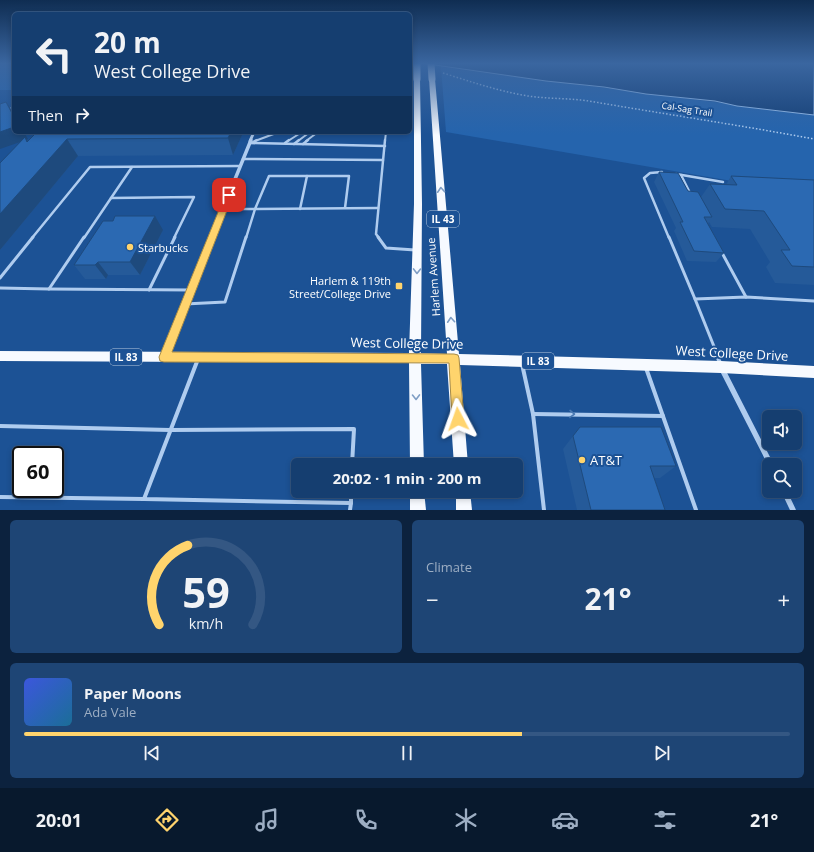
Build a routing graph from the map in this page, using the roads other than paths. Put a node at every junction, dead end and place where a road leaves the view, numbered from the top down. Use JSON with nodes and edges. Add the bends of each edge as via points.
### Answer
{"nodes":[{"id":1,"x":417,"y":87,"type":"edge"},
{"id":2,"x":433,"y":87,"type":"edge"},
{"id":3,"x":253,"y":134,"type":"edge"},
{"id":4,"x":274,"y":134,"type":"edge"},
{"id":5,"x":299,"y":134,"type":"edge"},
{"id":6,"x":307,"y":134,"type":"edge"},
{"id":7,"x":316,"y":134,"type":"edge"},
{"id":8,"x":386,"y":134,"type":"edge"},
{"id":9,"x":250,"y":143,"type":"junction"},
{"id":10,"x":285,"y":144,"type":"junction"},
{"id":11,"x":294,"y":144,"type":"junction"},
{"id":12,"x":303,"y":144,"type":"junction"},
{"id":13,"x":385,"y":146,"type":"junction"},
{"id":14,"x":243,"y":159,"type":"junction"},
{"id":15,"x":383,"y":160,"type":"junction"},
{"id":16,"x":240,"y":166,"type":"junction"},
{"id":17,"x":132,"y":167,"type":"junction"},
{"id":18,"x":681,"y":175,"type":"junction"},
{"id":19,"x":307,"y":176,"type":"junction"},
{"id":20,"x":723,"y":182,"type":"dead end"},
{"id":21,"x":692,"y":196,"type":"edge"},
{"id":22,"x":111,"y":198,"type":"junction"},
{"id":23,"x":345,"y":208,"type":"junction"},
{"id":24,"x":378,"y":208,"type":"junction"},
{"id":25,"x":223,"y":209,"type":"junction"},
{"id":26,"x":255,"y":209,"type":"junction"},
{"id":27,"x":300,"y":209,"type":"junction"},
{"id":28,"x":717,"y":244,"type":"edge"},
{"id":29,"x":417,"y":251,"type":"junction"},
{"id":30,"x":0,"y":278,"type":"edge"},
{"id":31,"x":0,"y":288,"type":"edge"},
{"id":32,"x":49,"y":289,"type":"junction"},
{"id":33,"x":149,"y":290,"type":"junction"},
{"id":34,"x":191,"y":290,"type":"junction"},
{"id":35,"x":746,"y":297,"type":"junction"},
{"id":36,"x":695,"y":299,"type":"junction"},
{"id":37,"x":814,"y":301,"type":"edge"},
{"id":38,"x":185,"y":304,"type":"junction"},
{"id":39,"x":0,"y":356,"type":"edge"},
{"id":40,"x":164,"y":357,"type":"junction"},
{"id":41,"x":198,"y":357,"type":"junction"},
{"id":42,"x":415,"y":358,"type":"junction"},
{"id":43,"x":454,"y":358,"type":"junction"},
{"id":44,"x":522,"y":361,"type":"junction"},
{"id":45,"x":645,"y":364,"type":"junction"},
{"id":46,"x":721,"y":366,"type":"junction"},
{"id":47,"x":814,"y":372,"type":"edge"},
{"id":48,"x":533,"y":414,"type":"junction"},
{"id":49,"x":663,"y":416,"type":"junction"},
{"id":50,"x":0,"y":426,"type":"edge"},
{"id":51,"x":170,"y":430,"type":"junction"},
{"id":52,"x":352,"y":458,"type":"edge"},
{"id":53,"x":417,"y":458,"type":"edge"},
{"id":54,"x":461,"y":458,"type":"edge"},
{"id":55,"x":767,"y":458,"type":"edge"},
{"id":56,"x":0,"y":497,"type":"edge"},
{"id":57,"x":351,"y":498,"type":"edge"},
{"id":58,"x":418,"y":498,"type":"edge"},
{"id":59,"x":463,"y":498,"type":"edge"},
{"id":60,"x":787,"y":498,"type":"edge"},
{"id":61,"x":144,"y":499,"type":"junction"},
{"id":62,"x":351,"y":503,"type":"junction"},
{"id":63,"x":350,"y":510,"type":"edge"},
{"id":64,"x":418,"y":510,"type":"edge"},
{"id":65,"x":464,"y":510,"type":"edge"},
{"id":66,"x":544,"y":510,"type":"edge"},
{"id":67,"x":696,"y":510,"type":"edge"},
{"id":68,"x":793,"y":510,"type":"edge"}],
"edges":[{"from":1,"to":29,"type":"main road","name":"Harlem Avenue","number":"IL 43","bridge":true},
{"from":43,"to":2,"type":"main road","name":"Harlem Avenue","number":"IL 43","one_way":true,"bridge":true},
{"from":3,"to":9,"type":"street"},
{"from":4,"to":9,"type":"lane"},
{"from":5,"to":10,"type":"lane"},
{"from":6,"to":11,"type":"lane"},
{"from":7,"to":12,"type":"lane"},
{"from":8,"to":13,"type":"lane"},
{"from":9,"to":10,"type":"lane"},
{"from":9,"to":14,"type":"street"},
{"from":10,"to":11,"type":"lane"},
{"from":11,"to":12,"type":"lane"},
{"from":12,"to":13,"type":"lane"},
{"from":13,"to":15,"type":"lane"},
{"from":14,"to":15,"type":"lane"},
{"from":14,"to":16,"type":"street"},
{"from":15,"to":24,"type":"lane"},
{"from":16,"to":17,"type":"lane"},
{"from":16,"to":25,"type":"street"},
{"from":17,"to":22,"type":"lane"},
{"from":17,"to":30,"type":"lane","via":[[90,167]]},
{"from":18,"to":20,"type":"lane"},
{"from":18,"to":21,"type":"lane"},
{"from":18,"to":36,"type":"lane","via":[[656,172],[644,178]]},
{"from":19,"to":23,"type":"lane","via":[[349,176]]},
{"from":19,"to":26,"type":"lane","via":[[269,176]]},
{"from":19,"to":27,"type":"lane"},
{"from":22,"to":32,"type":"lane"},
{"from":22,"to":33,"type":"lane","via":[[194,197]]},
{"from":23,"to":24,"type":"lane"},
{"from":23,"to":27,"type":"lane"},
{"from":24,"to":29,"type":"lane","via":[[376,234],[386,248]]},
{"from":25,"to":26,"type":"lane"},
{"from":25,"to":34,"type":"street"},
{"from":26,"to":27,"type":"lane"},
{"from":26,"to":38,"type":"lane","via":[[225,302]]},
{"from":28,"to":35,"type":"lane"},
{"from":29,"to":42,"type":"main road","name":"Harlem Avenue","number":"IL 43","one_way":true},
{"from":31,"to":32,"type":"lane"},
{"from":32,"to":33,"type":"lane"},
{"from":33,"to":34,"type":"lane"},
{"from":34,"to":38,"type":"street"},
{"from":35,"to":36,"type":"lane"},
{"from":35,"to":37,"type":"lane"},
{"from":36,"to":46,"type":"lane"},
{"from":38,"to":40,"type":"street"},
{"from":39,"to":40,"type":"main road","name":"West College Drive","number":"IL 83"},
{"from":40,"to":41,"type":"main road","name":"West College Drive","number":"IL 83"},
{"from":41,"to":42,"type":"main road","name":"West College Drive","number":"IL 83"},
{"from":41,"to":51,"type":"lane"},
{"from":42,"to":43,"type":"main road","name":"West College Drive","number":"IL 83"},
{"from":42,"to":53,"type":"main road","name":"Harlem Avenue","number":"IL 43","one_way":true},
{"from":43,"to":44,"type":"main road","name":"West College Drive","number":"IL 83"},
{"from":43,"to":54,"type":"main road","name":"Harlem Avenue","number":"IL 43"},
{"from":44,"to":45,"type":"main road","name":"West College Drive","number":"IL 83"},
{"from":44,"to":48,"type":"lane"},
{"from":45,"to":46,"type":"main road","name":"West College Drive","number":"IL 83"},
{"from":45,"to":49,"type":"lane"},
{"from":46,"to":47,"type":"main road","name":"West College Drive","number":"IL 83"},
{"from":46,"to":55,"type":"street"},
{"from":48,"to":49,"type":"lane","one_way":true},
{"from":48,"to":66,"type":"lane"},
{"from":49,"to":67,"type":"lane"},
{"from":50,"to":51,"type":"lane"},
{"from":51,"to":52,"type":"lane","via":[[354,429]]},
{"from":51,"to":61,"type":"lane"},
{"from":56,"to":61,"type":"lane"},
{"from":57,"to":62,"type":"lane"},
{"from":58,"to":64,"type":"main road"},
{"from":59,"to":65,"type":"main road"},
{"from":60,"to":68,"type":"street"},
{"from":61,"to":62,"type":"lane"},
{"from":62,"to":63,"type":"lane"}]}
